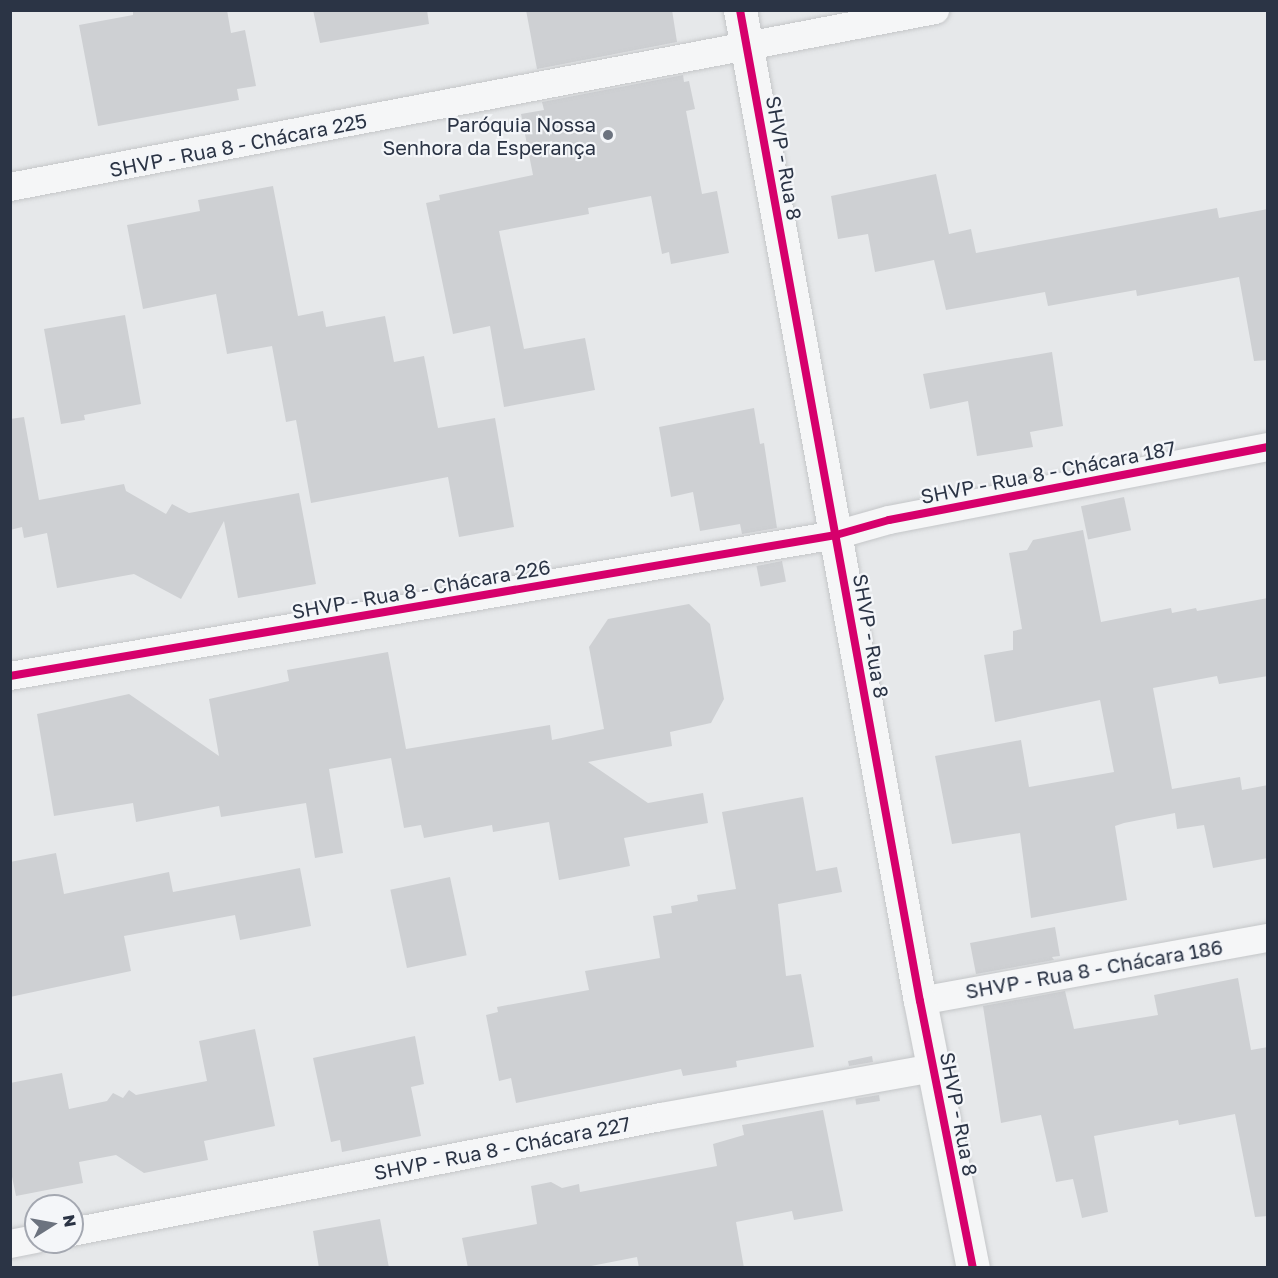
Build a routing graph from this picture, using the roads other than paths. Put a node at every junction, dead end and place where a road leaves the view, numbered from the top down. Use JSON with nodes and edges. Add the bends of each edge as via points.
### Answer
{"nodes":[{"id":1,"x":740,"y":10,"type":"edge"},
{"id":2,"x":935,"y":10,"type":"edge"},
{"id":3,"x":747,"y":44,"type":"junction"},
{"id":4,"x":10,"y":187,"type":"edge"},
{"id":5,"x":1268,"y":447,"type":"edge"},
{"id":6,"x":837,"y":535,"type":"junction"},
{"id":7,"x":10,"y":676,"type":"edge"},
{"id":8,"x":1268,"y":938,"type":"edge"},
{"id":9,"x":920,"y":1001,"type":"junction"},
{"id":10,"x":934,"y":1068,"type":"junction"},
{"id":11,"x":84,"y":1230,"type":"edge"},
{"id":12,"x":973,"y":1268,"type":"edge"}],
"edges":[{"from":1,"to":3,"type":"street","name":"SHVP - Rua 8"},
{"from":2,"to":3,"type":"street","name":"SHVP - Rua 8 - Chácara 225"},
{"from":3,"to":4,"type":"street","name":"SHVP - Rua 8 - Chácara 225","via":[[679,62]]},
{"from":3,"to":6,"type":"street","name":"SHVP - Rua 8"},
{"from":5,"to":6,"type":"street","name":"SHVP - Rua 8 - Chácara 187","via":[[889,520]]},
{"from":6,"to":7,"type":"street","name":"SHVP - Rua 8 - Chácara 226"},
{"from":6,"to":9,"type":"street","name":"SHVP - Rua 8"},
{"from":8,"to":9,"type":"street","name":"SHVP - Rua 8 - Chácara 186"},
{"from":9,"to":10,"type":"street","name":"SHVP - Rua 8"},
{"from":10,"to":11,"type":"street","name":"SHVP - Rua 8 - Chácara 227"},
{"from":10,"to":12,"type":"street","name":"SHVP - Rua 8"}]}
